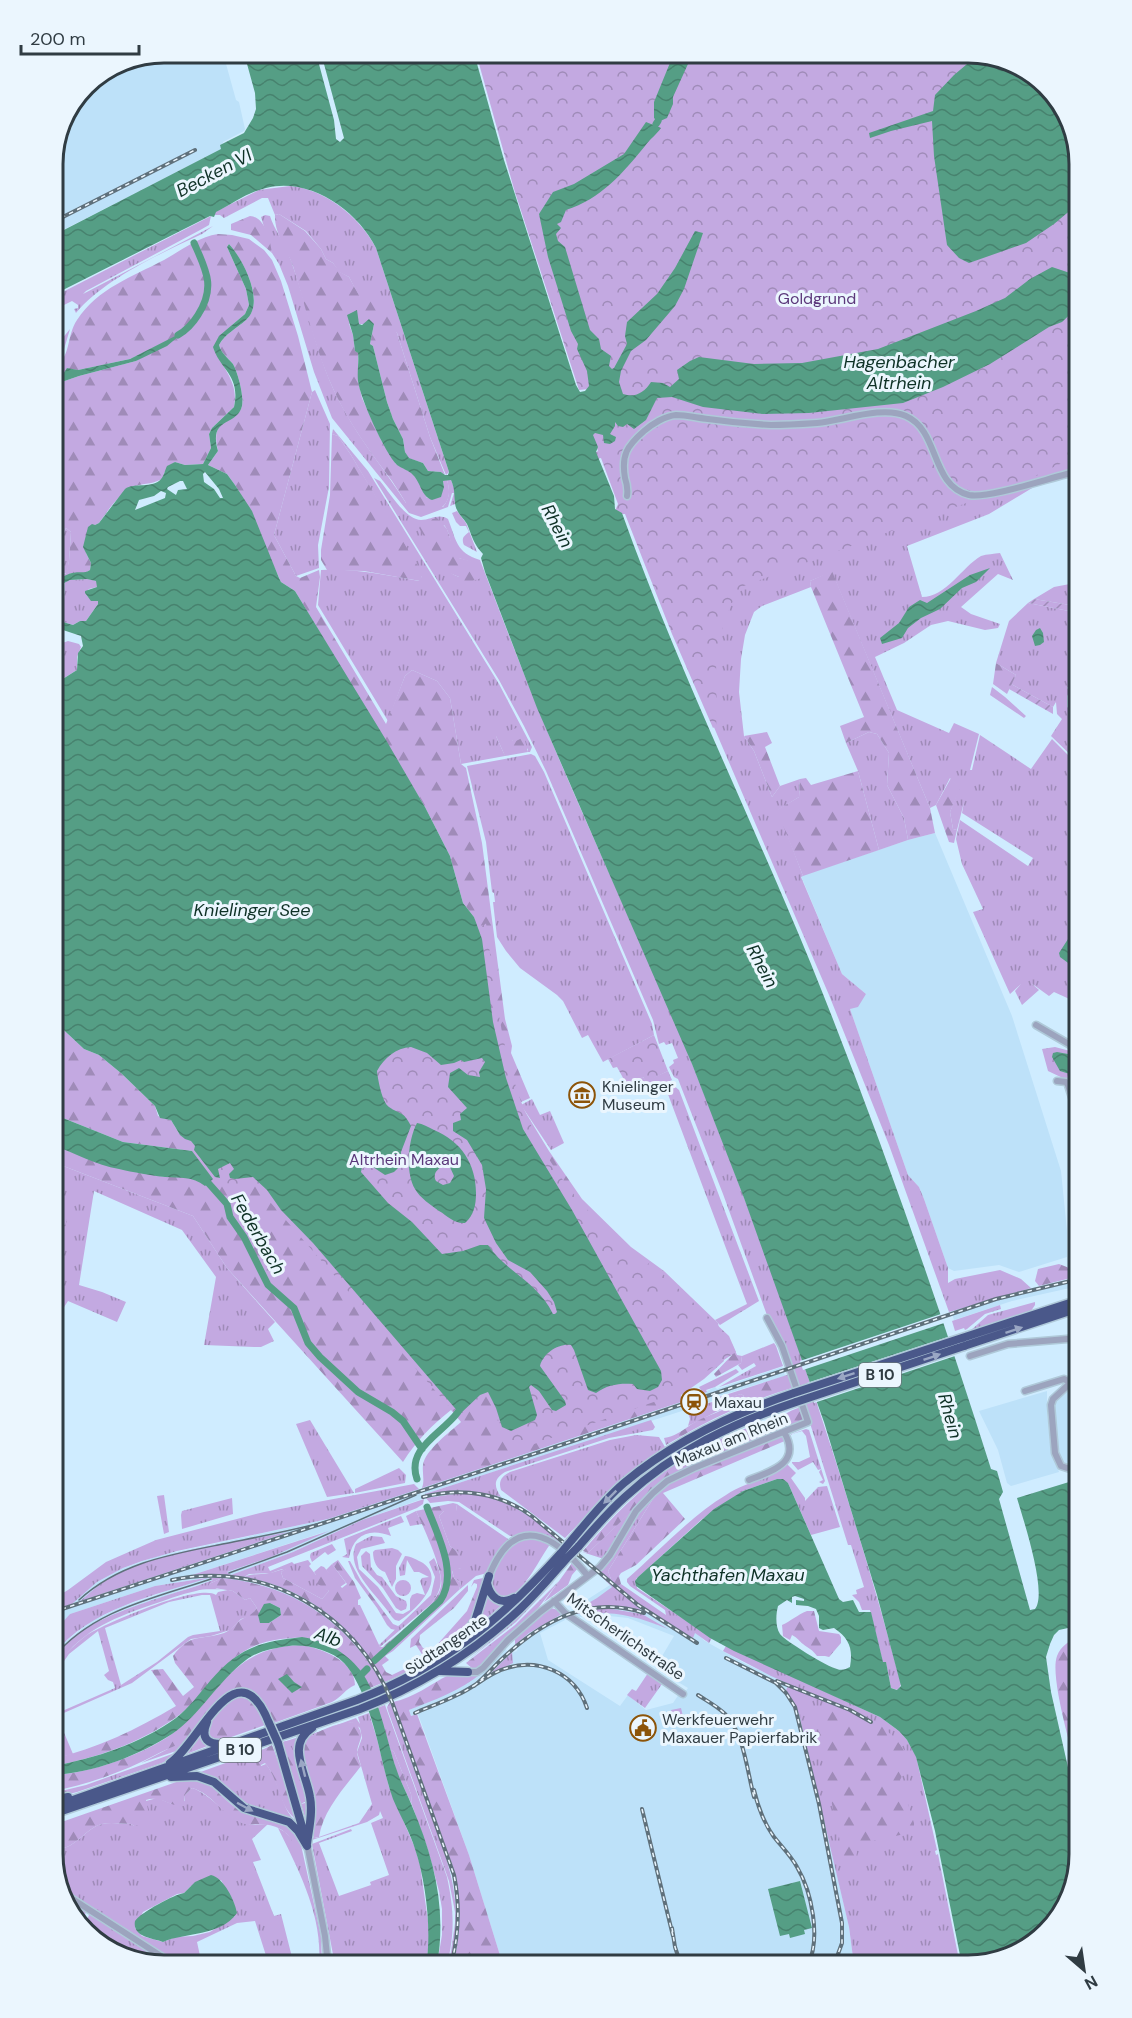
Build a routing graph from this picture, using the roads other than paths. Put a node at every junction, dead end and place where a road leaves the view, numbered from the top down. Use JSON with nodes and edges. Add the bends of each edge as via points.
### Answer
{"nodes":[{"id":1,"x":1069,"y":474,"type":"edge"},
{"id":2,"x":627,"y":496,"type":"dead end"},
{"id":3,"x":1036,"y":1024,"type":"dead end"},
{"id":4,"x":1069,"y":1044,"type":"edge"},
{"id":5,"x":1057,"y":1081,"type":"dead end"},
{"id":6,"x":1069,"y":1088,"type":"edge"},
{"id":7,"x":1069,"y":1306,"type":"edge"},
{"id":8,"x":1069,"y":1309,"type":"edge"},
{"id":9,"x":1062,"y":1310,"type":"junction"},
{"id":10,"x":767,"y":1318,"type":"dead end"},
{"id":11,"x":1069,"y":1339,"type":"edge"},
{"id":12,"x":970,"y":1356,"type":"dead end"},
{"id":13,"x":1069,"y":1382,"type":"edge"},
{"id":14,"x":1069,"y":1386,"type":"edge"},
{"id":15,"x":1025,"y":1391,"type":"dead end"},
{"id":16,"x":784,"y":1432,"type":"junction"},
{"id":17,"x":1069,"y":1469,"type":"edge"},
{"id":18,"x":749,"y":1480,"type":"dead end"},
{"id":19,"x":564,"y":1555,"type":"junction"},
{"id":20,"x":588,"y":1575,"type":"junction"},
{"id":21,"x":488,"y":1580,"type":"junction"},
{"id":22,"x":525,"y":1591,"type":"junction"},
{"id":23,"x":554,"y":1601,"type":"junction"},
{"id":24,"x":466,"y":1653,"type":"junction"},
{"id":25,"x":447,"y":1655,"type":"junction"},
{"id":26,"x":437,"y":1671,"type":"junction"},
{"id":27,"x":468,"y":1672,"type":"junction"},
{"id":28,"x":683,"y":1694,"type":"dead end"},
{"id":29,"x":378,"y":1697,"type":"junction"},
{"id":30,"x":359,"y":1704,"type":"junction"},
{"id":31,"x":212,"y":1714,"type":"junction"},
{"id":32,"x":319,"y":1722,"type":"junction"},
{"id":33,"x":230,"y":1744,"type":"junction"},
{"id":34,"x":160,"y":1774,"type":"junction"},
{"id":35,"x":92,"y":1793,"type":"junction"},
{"id":36,"x":63,"y":1798,"type":"edge"},
{"id":37,"x":63,"y":1803,"type":"edge"},
{"id":38,"x":63,"y":1811,"type":"edge"},
{"id":39,"x":307,"y":1845,"type":"junction"},
{"id":40,"x":74,"y":1900,"type":"edge"},
{"id":41,"x":160,"y":1955,"type":"edge"},
{"id":42,"x":327,"y":1955,"type":"edge"}],
"edges":[{"from":1,"to":2,"type":"street","via":[[986,495],[969,495],[946,479],[920,427],[901,414],[877,413],[818,423],[770,425],[677,415],[651,426],[627,450],[623,461]]},
{"from":3,"to":4,"type":"street"},
{"from":5,"to":6,"type":"street","via":[[1066,1082]]},
{"from":7,"to":9,"type":"highway","number":"B 10"},
{"from":8,"to":9,"type":"highway","number":"B 10"},
{"from":9,"to":19,"type":"highway","name":"Südtangente","number":"B 10","bridge":true,"via":[[725,1419],[623,1484],[599,1508]]},
{"from":10,"to":16,"type":"street","name":"Maxau am Rhein","via":[[785,1355],[808,1422]]},
{"from":11,"to":12,"type":"street","via":[[1008,1344]]},
{"from":13,"to":15,"type":"street","via":[[1064,1379]]},
{"from":14,"to":17,"type":"street","via":[[1053,1399],[1050,1412],[1057,1461]]},
{"from":16,"to":18,"type":"street","via":[[790,1445],[786,1461],[776,1470]]},
{"from":16,"to":20,"type":"street","name":"Maxau am Rhein","via":[[667,1482],[646,1499],[604,1563]]},
{"from":19,"to":22,"type":"highway","name":"Südtangente","number":"B 10"},
{"from":19,"to":24,"type":"highway","name":"Südtangente","number":"B 10","via":[[521,1607]]},
{"from":20,"to":21,"type":"street","via":[[553,1541],[535,1535],[508,1545]]},
{"from":20,"to":23,"type":"street","name":"Maxau am Rhein"},
{"from":21,"to":22,"type":"highway","via":[[492,1595],[500,1601],[509,1601]]},
{"from":21,"to":25,"type":"highway","via":[[471,1629]]},
{"from":22,"to":25,"type":"highway","name":"Südtangente","number":"B 10"},
{"from":23,"to":27,"type":"street","name":"Maxau am Rhein","via":[[508,1640],[483,1668]]},
{"from":23,"to":28,"type":"street","name":"Mitscherlichstraße","via":[[565,1613]]},
{"from":24,"to":26,"type":"highway","name":"Südtangente","number":"B 10"},
{"from":24,"to":27,"type":"highway","via":[[463,1664]]},
{"from":25,"to":29,"type":"highway","name":"Südtangente","number":"B 10"},
{"from":26,"to":27,"type":"highway"},
{"from":26,"to":29,"type":"highway","name":"Südtangente","number":"B 10"},
{"from":29,"to":30,"type":"highway","name":"Südtangente","number":"B 10"},
{"from":30,"to":32,"type":"highway","name":"Südtangente","number":"B 10"},
{"from":30,"to":33,"type":"highway","name":"Südtangente","number":"B 10"},
{"from":31,"to":33,"type":"highway","via":[[204,1728],[206,1738],[214,1744]]},
{"from":31,"to":34,"type":"highway"},
{"from":31,"to":39,"type":"highway","bridge":true,"via":[[234,1694],[246,1693],[260,1702],[278,1743]]},
{"from":32,"to":34,"type":"highway","name":"Südtangente","number":"B 10"},
{"from":39,"to":32,"type":"highway","one_way":true,"via":[[310,1797],[298,1747],[302,1736]]},
{"from":33,"to":34,"type":"highway","name":"Südtangente","number":"B 10"},
{"from":34,"to":35,"type":"highway","name":"Südtangente","number":"B 10"},
{"from":34,"to":38,"type":"highway","name":"Südtangente","number":"B 10"},
{"from":34,"to":39,"type":"highway","one_way":true,"via":[[197,1776],[214,1782],[244,1808],[289,1822]]},
{"from":35,"to":36,"type":"highway"},
{"from":35,"to":37,"type":"highway","name":"Südtangente","number":"B 10"},
{"from":39,"to":42,"type":"street"},
{"from":40,"to":41,"type":"street"}]}
